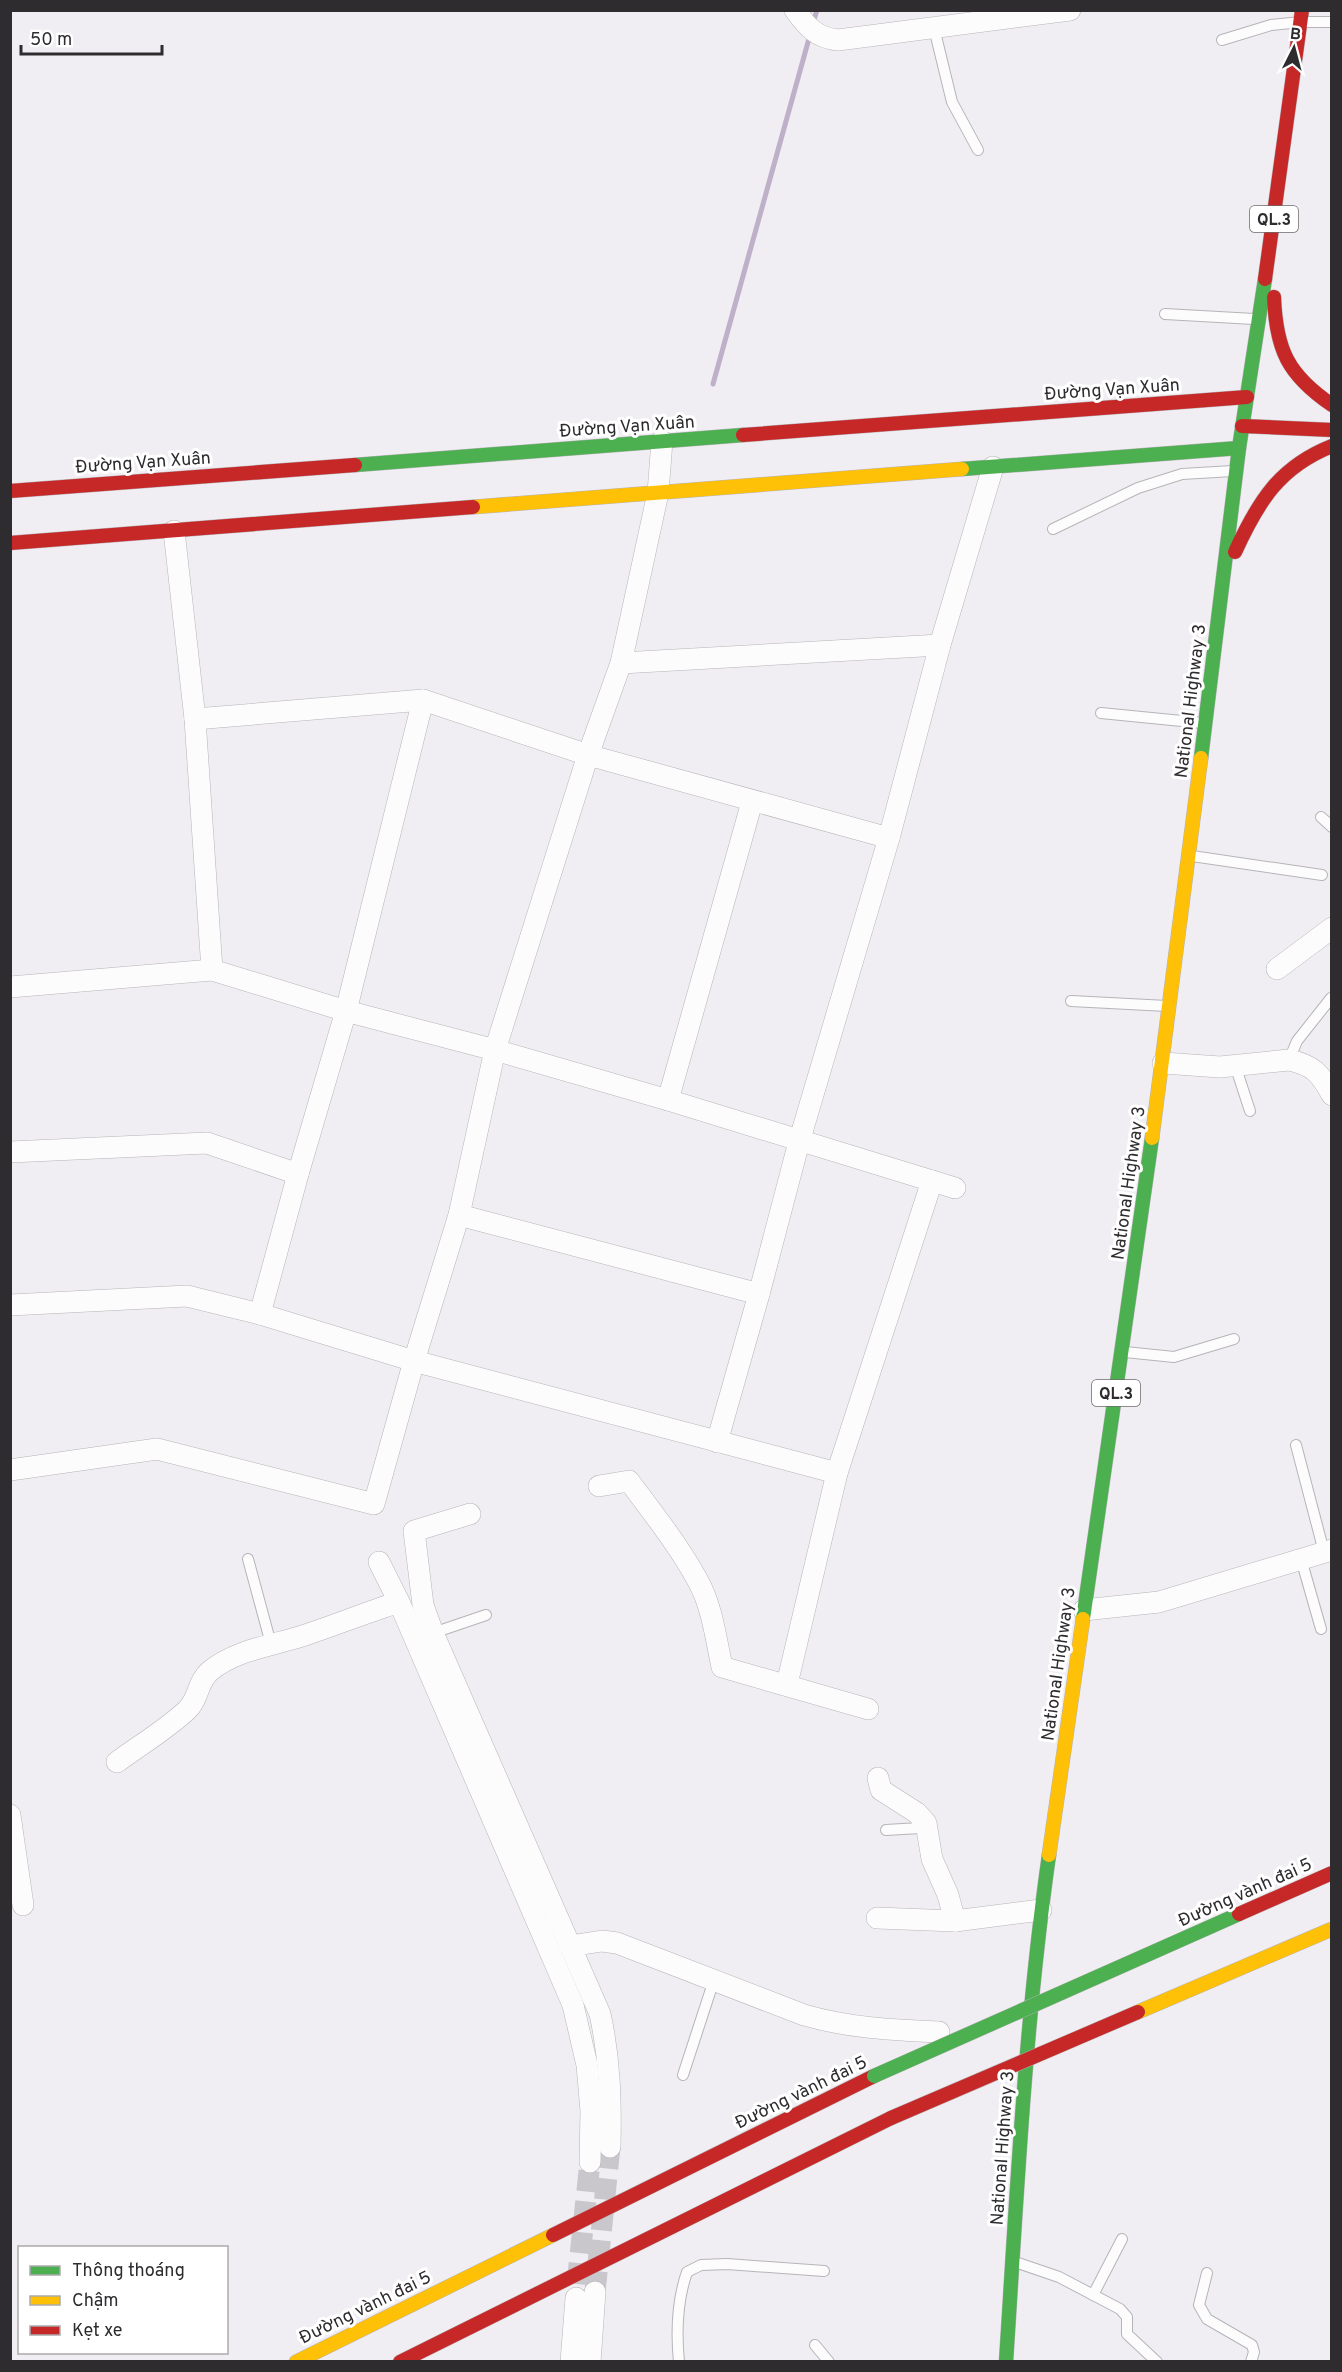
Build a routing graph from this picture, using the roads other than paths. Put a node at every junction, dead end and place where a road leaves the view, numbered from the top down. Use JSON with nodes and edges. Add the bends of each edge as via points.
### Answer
{"nodes":[{"id":1,"x":795,"y":10,"type":"edge"},
{"id":2,"x":1070,"y":10,"type":"edge"},
{"id":3,"x":1302,"y":16,"type":"edge"},
{"id":4,"x":1332,"y":22,"type":"edge"},
{"id":5,"x":934,"y":28,"type":"junction"},
{"id":6,"x":1222,"y":39,"type":"dead end"},
{"id":7,"x":978,"y":150,"type":"dead end"},
{"id":8,"x":1273,"y":229,"type":"junction"},
{"id":9,"x":1166,"y":314,"type":"dead end"},
{"id":10,"x":1258,"y":320,"type":"junction"},
{"id":11,"x":1247,"y":397,"type":"junction"},
{"id":12,"x":1332,"y":405,"type":"edge"},
{"id":13,"x":1242,"y":426,"type":"junction"},
{"id":14,"x":1332,"y":430,"type":"edge"},
{"id":15,"x":662,"y":441,"type":"junction"},
{"id":16,"x":1332,"y":446,"type":"edge"},
{"id":17,"x":1239,"y":448,"type":"junction"},
{"id":18,"x":993,"y":467,"type":"junction"},
{"id":19,"x":1236,"y":471,"type":"junction"},
{"id":20,"x":10,"y":490,"type":"edge"},
{"id":21,"x":658,"y":493,"type":"junction"},
{"id":22,"x":1053,"y":529,"type":"dead end"},
{"id":23,"x":174,"y":531,"type":"junction"},
{"id":24,"x":10,"y":543,"type":"edge"},
{"id":25,"x":1223,"y":578,"type":"junction"},
{"id":26,"x":940,"y":645,"type":"junction"},
{"id":27,"x":621,"y":663,"type":"junction"},
{"id":28,"x":423,"y":700,"type":"junction"},
{"id":29,"x":1101,"y":712,"type":"dead end"},
{"id":30,"x":195,"y":719,"type":"junction"},
{"id":31,"x":1205,"y":724,"type":"junction"},
{"id":32,"x":588,"y":755,"type":"junction"},
{"id":33,"x":752,"y":802,"type":"junction"},
{"id":34,"x":1321,"y":817,"type":"dead end"},
{"id":35,"x":1332,"y":827,"type":"edge"},
{"id":36,"x":889,"y":838,"type":"junction"},
{"id":37,"x":1189,"y":855,"type":"junction"},
{"id":38,"x":1322,"y":875,"type":"dead end"},
{"id":39,"x":1332,"y":928,"type":"edge"},
{"id":40,"x":1277,"y":969,"type":"dead end"},
{"id":41,"x":212,"y":970,"type":"junction"},
{"id":42,"x":10,"y":987,"type":"edge"},
{"id":43,"x":1331,"y":998,"type":"edge"},
{"id":44,"x":1071,"y":1001,"type":"dead end"},
{"id":45,"x":1170,"y":1007,"type":"junction"},
{"id":46,"x":346,"y":1011,"type":"junction"},
{"id":47,"x":495,"y":1050,"type":"junction"},
{"id":48,"x":1289,"y":1060,"type":"junction"},
{"id":49,"x":1163,"y":1063,"type":"junction"},
{"id":50,"x":1235,"y":1065,"type":"junction"},
{"id":51,"x":1332,"y":1095,"type":"edge"},
{"id":52,"x":668,"y":1100,"type":"junction"},
{"id":53,"x":1250,"y":1111,"type":"dead end"},
{"id":54,"x":799,"y":1142,"type":"junction"},
{"id":55,"x":10,"y":1152,"type":"edge"},
{"id":56,"x":298,"y":1174,"type":"junction"},
{"id":57,"x":932,"y":1181,"type":"junction"},
{"id":58,"x":955,"y":1188,"type":"dead end"},
{"id":59,"x":459,"y":1215,"type":"junction"},
{"id":60,"x":759,"y":1294,"type":"junction"},
{"id":61,"x":10,"y":1305,"type":"edge"},
{"id":62,"x":261,"y":1314,"type":"junction"},
{"id":63,"x":1234,"y":1339,"type":"dead end"},
{"id":64,"x":1122,"y":1352,"type":"junction"},
{"id":65,"x":414,"y":1361,"type":"junction"},
{"id":66,"x":717,"y":1442,"type":"junction"},
{"id":67,"x":1296,"y":1445,"type":"dead end"},
{"id":68,"x":10,"y":1470,"type":"edge"},
{"id":69,"x":837,"y":1473,"type":"junction"},
{"id":70,"x":599,"y":1486,"type":"dead end"},
{"id":71,"x":470,"y":1514,"type":"dead end"},
{"id":72,"x":1328,"y":1551,"type":"edge"},
{"id":73,"x":248,"y":1559,"type":"dead end"},
{"id":74,"x":1301,"y":1559,"type":"junction"},
{"id":75,"x":379,"y":1562,"type":"dead end"},
{"id":76,"x":399,"y":1602,"type":"junction"},
{"id":77,"x":1084,"y":1610,"type":"junction"},
{"id":78,"x":486,"y":1615,"type":"dead end"},
{"id":79,"x":1321,"y":1629,"type":"dead end"},
{"id":80,"x":433,"y":1633,"type":"junction"},
{"id":81,"x":271,"y":1644,"type":"junction"},
{"id":82,"x":787,"y":1684,"type":"junction"},
{"id":83,"x":868,"y":1709,"type":"dead end"},
{"id":84,"x":117,"y":1762,"type":"dead end"},
{"id":85,"x":878,"y":1778,"type":"dead end"},
{"id":86,"x":10,"y":1815,"type":"edge"},
{"id":87,"x":886,"y":1830,"type":"dead end"},
{"id":88,"x":929,"y":1835,"type":"junction"},
{"id":89,"x":1332,"y":1873,"type":"edge"},
{"id":90,"x":23,"y":1905,"type":"dead end"},
{"id":91,"x":1041,"y":1910,"type":"junction"},
{"id":92,"x":877,"y":1918,"type":"dead end"},
{"id":93,"x":955,"y":1921,"type":"junction"},
{"id":94,"x":1332,"y":1929,"type":"edge"},
{"id":95,"x":570,"y":1946,"type":"junction"},
{"id":96,"x":714,"y":1980,"type":"junction"},
{"id":97,"x":939,"y":2032,"type":"dead end"},
{"id":98,"x":683,"y":2074,"type":"dead end"},
{"id":99,"x":610,"y":2147,"type":"tunnel mouth"},
{"id":100,"x":590,"y":2162,"type":"tunnel mouth"},
{"id":101,"x":1122,"y":2239,"type":"dead end"},
{"id":102,"x":1012,"y":2261,"type":"junction"},
{"id":103,"x":824,"y":2271,"type":"dead end"},
{"id":104,"x":1207,"y":2273,"type":"dead end"},
{"id":105,"x":1093,"y":2295,"type":"junction"},
{"id":106,"x":816,"y":2345,"type":"dead end"},
{"id":107,"x":296,"y":2361,"type":"edge"},
{"id":108,"x":400,"y":2361,"type":"edge"},
{"id":109,"x":571,"y":2361,"type":"edge"},
{"id":110,"x":590,"y":2361,"type":"edge"},
{"id":111,"x":679,"y":2361,"type":"edge"},
{"id":112,"x":828,"y":2361,"type":"edge"},
{"id":113,"x":1006,"y":2361,"type":"edge"},
{"id":114,"x":1157,"y":2361,"type":"edge"},
{"id":115,"x":1251,"y":2361,"type":"edge"}],
"edges":[{"from":1,"to":5,"type":"street","via":[[813,31],[827,39]]},
{"from":2,"to":5,"type":"street"},
{"from":3,"to":4,"type":"lane"},
{"from":3,"to":6,"type":"lane"},
{"from":3,"to":8,"type":"main road","name":"National Highway 3","number":"QL.3"},
{"from":5,"to":7,"type":"lane","via":[[952,102]]},
{"from":8,"to":10,"type":"main road","name":"National Highway 3","number":"QL.3"},
{"from":8,"to":12,"type":"main road","via":[[1277,340],[1297,377]]},
{"from":9,"to":10,"type":"lane"},
{"from":10,"to":11,"type":"main road","name":"National Highway 3","number":"QL.3"},
{"from":11,"to":13,"type":"main road","name":"National Highway 3","number":"QL.3"},
{"from":11,"to":15,"type":"main road","name":"Đường Vạn Xuân"},
{"from":13,"to":14,"type":"main road"},
{"from":13,"to":17,"type":"main road","name":"National Highway 3","number":"QL.3"},
{"from":15,"to":20,"type":"main road","name":"Đường Vạn Xuân"},
{"from":15,"to":21,"type":"street"},
{"from":16,"to":25,"type":"main road","via":[[1318,450],[1274,482],[1256,509]]},
{"from":17,"to":18,"type":"main road"},
{"from":17,"to":19,"type":"main road","name":"National Highway 3","number":"QL.3"},
{"from":18,"to":21,"type":"main road"},
{"from":18,"to":26,"type":"street"},
{"from":19,"to":22,"type":"lane","via":[[1171,477],[1138,488]]},
{"from":19,"to":25,"type":"main road","name":"National Highway 3","number":"QL.3"},
{"from":21,"to":23,"type":"main road"},
{"from":21,"to":27,"type":"street"},
{"from":23,"to":24,"type":"main road"},
{"from":23,"to":30,"type":"street"},
{"from":25,"to":31,"type":"main road","name":"National Highway 3","number":"QL.3"},
{"from":26,"to":27,"type":"street"},
{"from":26,"to":36,"type":"street"},
{"from":27,"to":32,"type":"street"},
{"from":28,"to":30,"type":"street"},
{"from":28,"to":32,"type":"street"},
{"from":28,"to":46,"type":"street"},
{"from":29,"to":31,"type":"lane"},
{"from":30,"to":41,"type":"street"},
{"from":31,"to":37,"type":"main road","name":"National Highway 3","number":"QL.3"},
{"from":32,"to":33,"type":"street"},
{"from":32,"to":47,"type":"street"},
{"from":33,"to":36,"type":"street"},
{"from":33,"to":52,"type":"street"},
{"from":34,"to":35,"type":"lane"},
{"from":36,"to":54,"type":"street"},
{"from":37,"to":38,"type":"lane"},
{"from":37,"to":45,"type":"main road","name":"National Highway 3","number":"QL.3"},
{"from":39,"to":40,"type":"street"},
{"from":41,"to":42,"type":"street"},
{"from":41,"to":46,"type":"street"},
{"from":43,"to":48,"type":"lane","via":[[1297,1041]]},
{"from":44,"to":45,"type":"lane"},
{"from":45,"to":49,"type":"main road","name":"National Highway 3","number":"QL.3"},
{"from":46,"to":47,"type":"street"},
{"from":46,"to":56,"type":"street"},
{"from":47,"to":52,"type":"street"},
{"from":47,"to":59,"type":"street"},
{"from":48,"to":50,"type":"street"},
{"from":48,"to":51,"type":"street","via":[[1322,1076]]},
{"from":49,"to":50,"type":"street"},
{"from":49,"to":64,"type":"main road","name":"National Highway 3","number":"QL.3"},
{"from":50,"to":53,"type":"lane"},
{"from":52,"to":54,"type":"street"},
{"from":54,"to":57,"type":"street"},
{"from":54,"to":60,"type":"street"},
{"from":55,"to":56,"type":"street","via":[[207,1143]]},
{"from":56,"to":62,"type":"street"},
{"from":57,"to":58,"type":"street"},
{"from":57,"to":69,"type":"street"},
{"from":59,"to":60,"type":"street"},
{"from":59,"to":65,"type":"street"},
{"from":60,"to":66,"type":"street"},
{"from":61,"to":62,"type":"street","via":[[187,1296]]},
{"from":62,"to":65,"type":"street"},
{"from":63,"to":64,"type":"lane","via":[[1174,1357]]},
{"from":64,"to":77,"type":"main road","name":"National Highway 3","number":"QL.3"},
{"from":65,"to":66,"type":"street"},
{"from":65,"to":68,"type":"street","via":[[374,1504],[158,1449]]},
{"from":66,"to":69,"type":"street"},
{"from":67,"to":72,"type":"lane"},
{"from":69,"to":82,"type":"street"},
{"from":70,"to":82,"type":"street","via":[[629,1481],[658,1521],[699,1583],[722,1667]]},
{"from":71,"to":80,"type":"street","via":[[414,1531],[423,1605]]},
{"from":72,"to":74,"type":"street"},
{"from":73,"to":81,"type":"lane"},
{"from":74,"to":77,"type":"street","via":[[1159,1602]]},
{"from":74,"to":79,"type":"lane"},
{"from":75,"to":76,"type":"street"},
{"from":76,"to":81,"type":"street"},
{"from":76,"to":100,"type":"street","via":[[573,2005],[587,2065]]},
{"from":77,"to":91,"type":"main road","name":"National Highway 3","number":"QL.3"},
{"from":78,"to":80,"type":"lane"},
{"from":80,"to":95,"type":"street"},
{"from":81,"to":84,"type":"street","via":[[210,1671],[188,1710]]},
{"from":82,"to":83,"type":"street"},
{"from":85,"to":88,"type":"street","via":[[881,1790],[927,1823]]},
{"from":86,"to":90,"type":"street"},
{"from":87,"to":88,"type":"lane","via":[[920,1828]]},
{"from":88,"to":93,"type":"street","via":[[932,1858]]},
{"from":89,"to":107,"type":"main road","name":"Đường vành đai 5","bridge":true,"via":[[874,2076]]},
{"from":91,"to":93,"type":"street"},
{"from":91,"to":102,"type":"main road","name":"National Highway 3","number":"QL.3"},
{"from":92,"to":93,"type":"street"},
{"from":94,"to":108,"type":"main road","bridge":true,"via":[[891,2118]]},
{"from":95,"to":96,"type":"street","via":[[617,1943]]},
{"from":95,"to":99,"type":"street","via":[[600,2014],[608,2051],[612,2095]]},
{"from":96,"to":97,"type":"street","via":[[833,2024]]},
{"from":96,"to":98,"type":"lane"},
{"from":101,"to":105,"type":"lane"},
{"from":102,"to":105,"type":"lane","via":[[1059,2277]]},
{"from":102,"to":113,"type":"main road","name":"National Highway 3","number":"QL.3"},
{"from":103,"to":111,"type":"lane","via":[[727,2264],[701,2265],[687,2272],[681,2291]]},
{"from":104,"to":115,"type":"lane","via":[[1199,2305],[1207,2319],[1252,2345]]},
{"from":105,"to":114,"type":"lane","via":[[1120,2309],[1127,2317],[1127,2334]]},
{"from":106,"to":112,"type":"lane"},
{"from":109,"to":110,"type":"street","via":[[586,2295]]}]}
